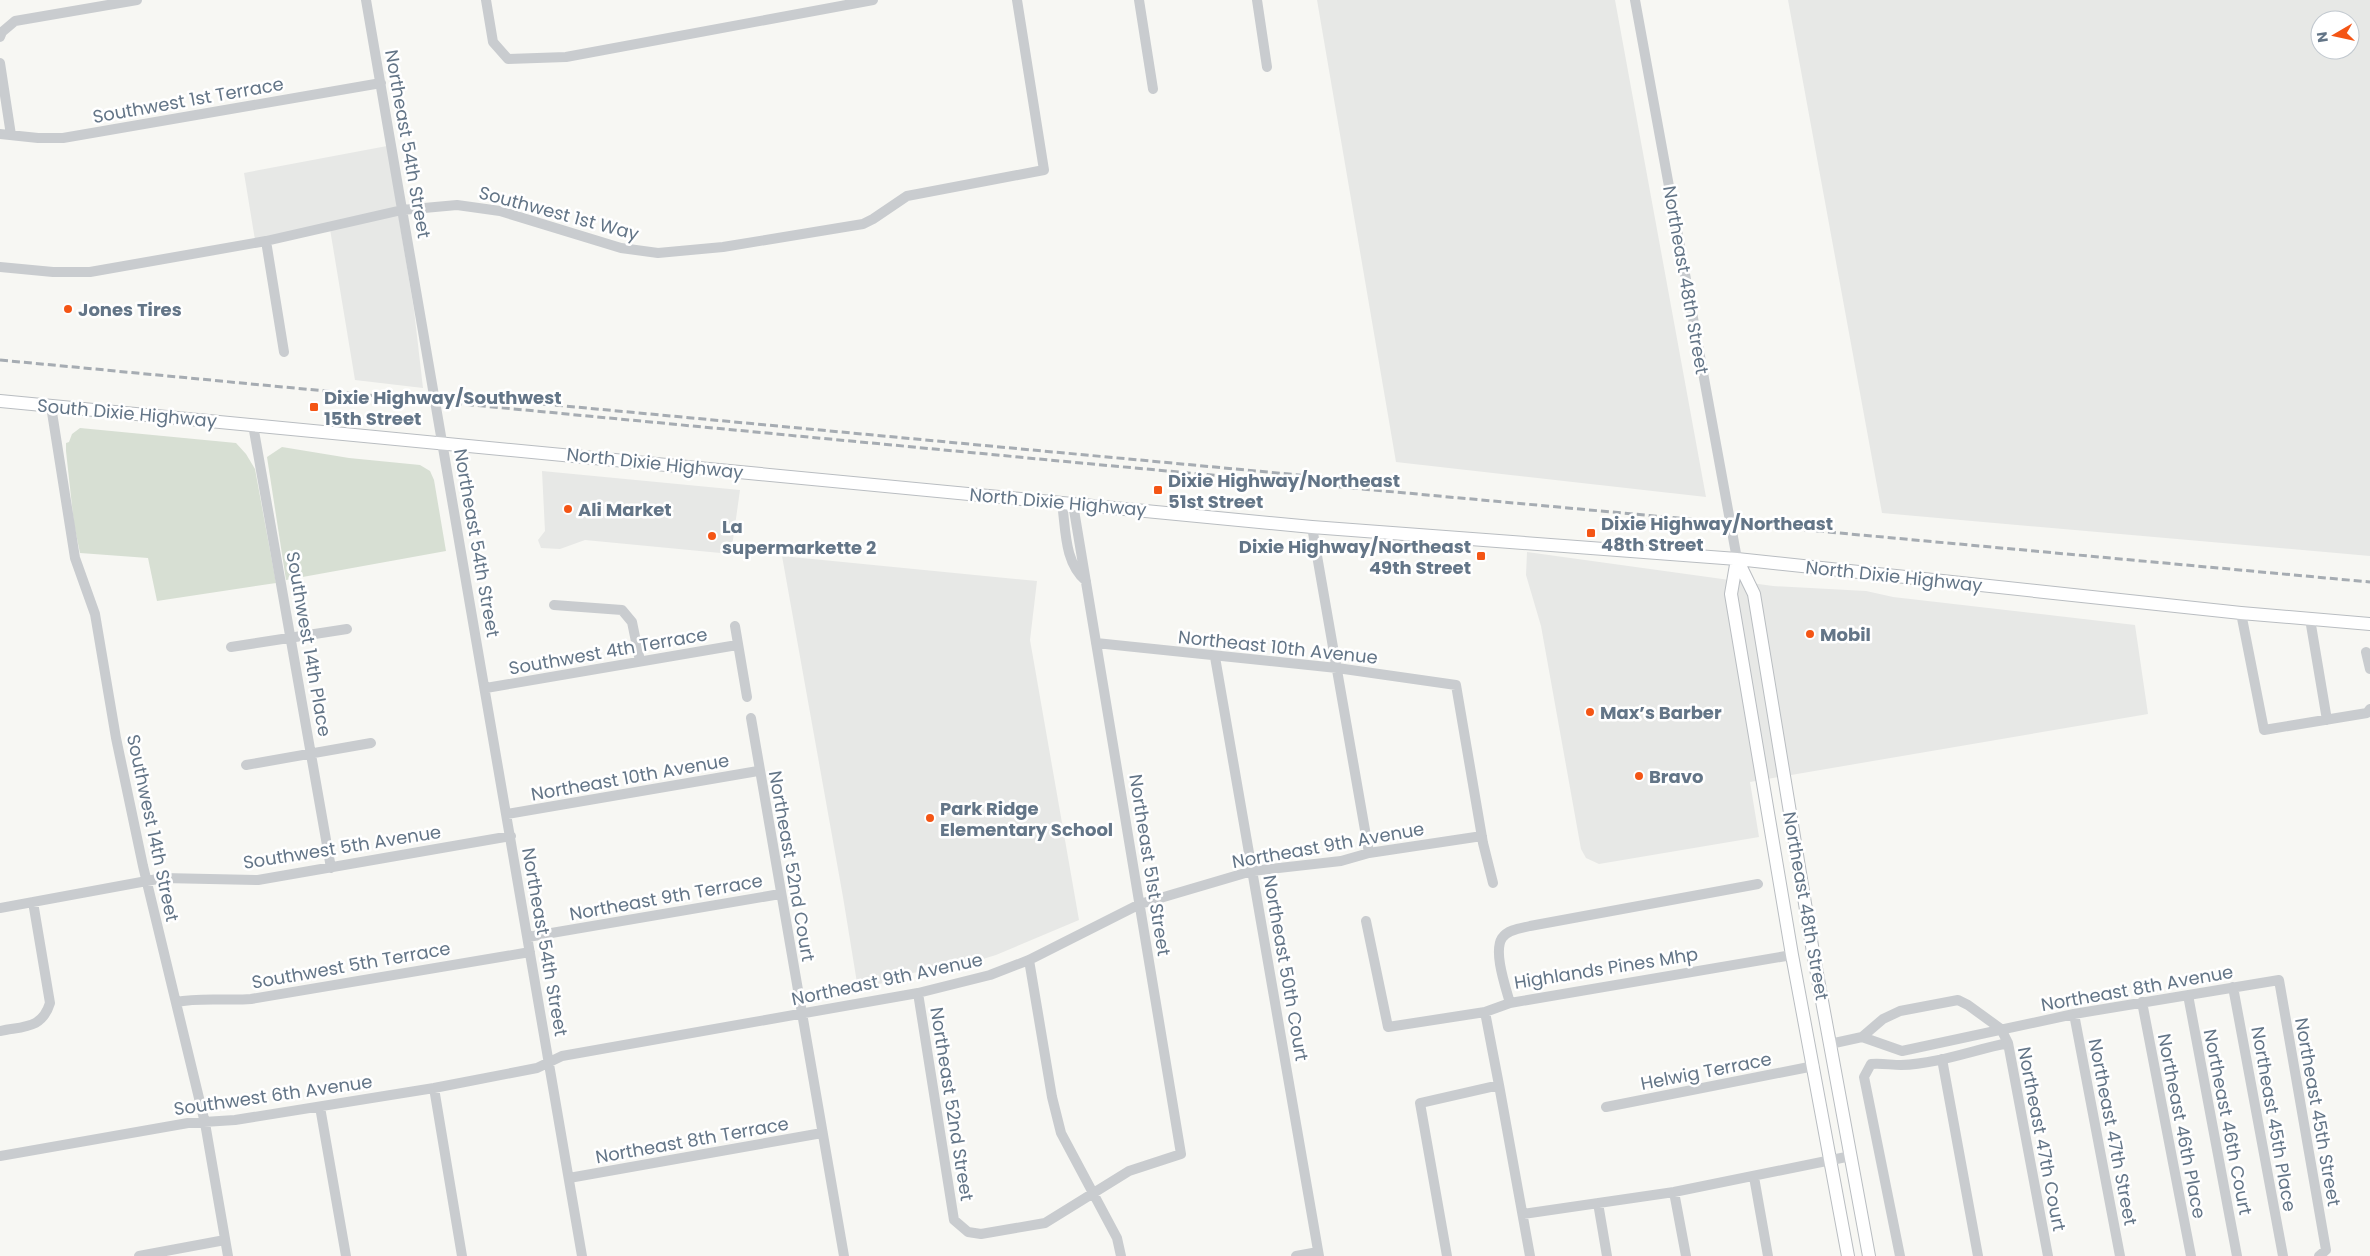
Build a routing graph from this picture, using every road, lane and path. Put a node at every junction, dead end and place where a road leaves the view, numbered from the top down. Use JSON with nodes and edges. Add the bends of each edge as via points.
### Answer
{"nodes":[{"id":1,"x":137,"y":0,"type":"edge"},
{"id":2,"x":366,"y":0,"type":"edge"},
{"id":3,"x":486,"y":0,"type":"edge"},
{"id":4,"x":873,"y":0,"type":"edge"},
{"id":5,"x":1017,"y":0,"type":"edge"},
{"id":6,"x":1139,"y":0,"type":"edge"},
{"id":7,"x":1257,"y":0,"type":"edge"},
{"id":8,"x":1635,"y":0,"type":"edge"},
{"id":9,"x":1,"y":35,"type":"edge"},
{"id":10,"x":0,"y":63,"type":"edge"},
{"id":11,"x":1267,"y":67,"type":"dead end"},
{"id":12,"x":381,"y":84,"type":"junction"},
{"id":13,"x":1153,"y":89,"type":"dead end"},
{"id":14,"x":5,"y":134,"type":"edge"},
{"id":15,"x":402,"y":210,"type":"junction"},
{"id":16,"x":266,"y":241,"type":"junction"},
{"id":17,"x":0,"y":267,"type":"edge"},
{"id":18,"x":284,"y":352,"type":"dead end"},
{"id":19,"x":0,"y":401,"type":"edge"},
{"id":20,"x":51,"y":406,"type":"junction"},
{"id":21,"x":253,"y":425,"type":"junction"},
{"id":22,"x":443,"y":443,"type":"junction"},
{"id":23,"x":1067,"y":503,"type":"junction"},
{"id":24,"x":1312,"y":527,"type":"junction"},
{"id":25,"x":1737,"y":559,"type":"junction"},
{"id":26,"x":554,"y":605,"type":"dead end"},
{"id":27,"x":2241,"y":613,"type":"junction"},
{"id":28,"x":2310,"y":619,"type":"junction"},
{"id":29,"x":2370,"y":624,"type":"edge"},
{"id":30,"x":734,"y":626,"type":"dead end"},
{"id":31,"x":348,"y":629,"type":"dead end"},
{"id":32,"x":291,"y":638,"type":"junction"},
{"id":33,"x":1096,"y":644,"type":"junction"},
{"id":34,"x":737,"y":645,"type":"junction"},
{"id":35,"x":231,"y":647,"type":"dead end"},
{"id":36,"x":2366,"y":652,"type":"dead end"},
{"id":37,"x":1215,"y":657,"type":"junction"},
{"id":38,"x":640,"y":661,"type":"junction"},
{"id":39,"x":1337,"y":668,"type":"junction"},
{"id":40,"x":2370,"y":669,"type":"edge"},
{"id":41,"x":486,"y":688,"type":"junction"},
{"id":42,"x":747,"y":697,"type":"dead end"},
{"id":43,"x":2369,"y":711,"type":"edge"},
{"id":44,"x":751,"y":718,"type":"dead end"},
{"id":45,"x":2328,"y":720,"type":"junction"},
{"id":46,"x":371,"y":743,"type":"dead end"},
{"id":47,"x":312,"y":754,"type":"junction"},
{"id":48,"x":246,"y":765,"type":"dead end"},
{"id":49,"x":758,"y":771,"type":"junction"},
{"id":50,"x":507,"y":814,"type":"junction"},
{"id":51,"x":511,"y":836,"type":"junction"},
{"id":52,"x":1482,"y":836,"type":"junction"},
{"id":53,"x":1369,"y":853,"type":"junction"},
{"id":54,"x":331,"y":868,"type":"junction"},
{"id":55,"x":1252,"y":871,"type":"junction"},
{"id":56,"x":147,"y":881,"type":"junction"},
{"id":57,"x":1493,"y":883,"type":"dead end"},
{"id":58,"x":1758,"y":884,"type":"dead end"},
{"id":59,"x":780,"y":894,"type":"junction"},
{"id":60,"x":33,"y":902,"type":"junction"},
{"id":61,"x":1140,"y":904,"type":"junction"},
{"id":62,"x":0,"y":908,"type":"edge"},
{"id":63,"x":1366,"y":921,"type":"dead end"},
{"id":64,"x":1788,"y":928,"type":"junction"},
{"id":65,"x":528,"y":937,"type":"junction"},
{"id":66,"x":530,"y":952,"type":"junction"},
{"id":67,"x":1792,"y":955,"type":"junction"},
{"id":68,"x":1029,"y":960,"type":"junction"},
{"id":69,"x":2279,"y":980,"type":"joint"},
{"id":70,"x":2233,"y":987,"type":"junction"},
{"id":71,"x":918,"y":993,"type":"junction"},
{"id":72,"x":2188,"y":995,"type":"junction"},
{"id":73,"x":176,"y":1002,"type":"junction"},
{"id":74,"x":2142,"y":1002,"type":"junction"},
{"id":75,"x":1510,"y":1003,"type":"junction"},
{"id":76,"x":1485,"y":1012,"type":"junction"},
{"id":77,"x":802,"y":1014,"type":"junction"},
{"id":78,"x":2074,"y":1014,"type":"junction"},
{"id":79,"x":2001,"y":1029,"type":"junction"},
{"id":80,"x":0,"y":1031,"type":"edge"},
{"id":81,"x":1862,"y":1037,"type":"junction"},
{"id":82,"x":2008,"y":1042,"type":"junction"},
{"id":83,"x":1830,"y":1044,"type":"junction"},
{"id":84,"x":1942,"y":1059,"type":"junction"},
{"id":85,"x":548,"y":1061,"type":"junction"},
{"id":86,"x":1814,"y":1066,"type":"junction"},
{"id":87,"x":1499,"y":1085,"type":"junction"},
{"id":88,"x":434,"y":1088,"type":"junction"},
{"id":89,"x":320,"y":1107,"type":"junction"},
{"id":90,"x":1606,"y":1107,"type":"dead end"},
{"id":91,"x":205,"y":1122,"type":"junction"},
{"id":92,"x":822,"y":1133,"type":"junction"},
{"id":93,"x":0,"y":1156,"type":"edge"},
{"id":94,"x":1851,"y":1156,"type":"junction"},
{"id":95,"x":1831,"y":1161,"type":"junction"},
{"id":96,"x":1754,"y":1177,"type":"junction"},
{"id":97,"x":569,"y":1178,"type":"junction"},
{"id":98,"x":1674,"y":1192,"type":"junction"},
{"id":99,"x":1094,"y":1194,"type":"junction"},
{"id":100,"x":1598,"y":1203,"type":"junction"},
{"id":101,"x":1523,"y":1214,"type":"junction"},
{"id":102,"x":226,"y":1240,"type":"junction"},
{"id":103,"x":2322,"y":1253,"type":"edge"},
{"id":104,"x":1318,"y":1254,"type":"edge"},
{"id":105,"x":139,"y":1256,"type":"edge"},
{"id":106,"x":228,"y":1256,"type":"edge"},
{"id":107,"x":346,"y":1256,"type":"edge"},
{"id":108,"x":462,"y":1256,"type":"edge"},
{"id":109,"x":582,"y":1256,"type":"edge"},
{"id":110,"x":844,"y":1256,"type":"edge"},
{"id":111,"x":1121,"y":1256,"type":"edge"},
{"id":112,"x":1296,"y":1256,"type":"edge"},
{"id":113,"x":1447,"y":1256,"type":"edge"},
{"id":114,"x":1530,"y":1256,"type":"edge"},
{"id":115,"x":1607,"y":1256,"type":"edge"},
{"id":116,"x":1686,"y":1256,"type":"edge"},
{"id":117,"x":1768,"y":1256,"type":"edge"},
{"id":118,"x":1848,"y":1256,"type":"edge"},
{"id":119,"x":1869,"y":1256,"type":"edge"},
{"id":120,"x":1900,"y":1256,"type":"edge"},
{"id":121,"x":1978,"y":1256,"type":"edge"},
{"id":122,"x":2048,"y":1256,"type":"edge"},
{"id":123,"x":2120,"y":1256,"type":"edge"},
{"id":124,"x":2190,"y":1256,"type":"edge"},
{"id":125,"x":2237,"y":1256,"type":"edge"},
{"id":126,"x":2283,"y":1256,"type":"edge"}],
"edges":[{"from":1,"to":9,"type":"street","via":[[15,21]]},
{"from":2,"to":12,"type":"street","name":"Northeast 54th Street"},
{"from":3,"to":4,"type":"street","via":[[493,42],[508,59],[566,57]]},
{"from":5,"to":15,"type":"street","name":"Southwest 1st Way","via":[[1044,170],[907,196],[863,224],[679,253],[631,250],[477,206],[457,204]]},
{"from":6,"to":13,"type":"street"},
{"from":7,"to":11,"type":"street"},
{"from":8,"to":25,"type":"street","name":"Northeast 48th Street"},
{"from":10,"to":14,"type":"street"},
{"from":12,"to":14,"type":"street","name":"Southwest 1st Terrace","via":[[63,138]]},
{"from":12,"to":15,"type":"street","name":"Northeast 54th Street"},
{"from":15,"to":16,"type":"street","name":"Southwest 1st Way"},
{"from":15,"to":22,"type":"street","name":"Northeast 54th Street"},
{"from":16,"to":17,"type":"street","name":"Southwest 1st Way","via":[[90,272]]},
{"from":16,"to":18,"type":"street"},
{"from":19,"to":20,"type":"main road","name":"South Dixie Highway"},
{"from":20,"to":21,"type":"main road","name":"South Dixie Highway"},
{"from":20,"to":56,"type":"street","name":"Southwest 14th Street","via":[[75,558],[95,614],[116,738]]},
{"from":21,"to":22,"type":"main road","name":"South Dixie Highway"},
{"from":21,"to":32,"type":"street","name":"Southwest 14th Place"},
{"from":22,"to":23,"type":"main road","name":"North Dixie Highway"},
{"from":22,"to":41,"type":"street","name":"Northeast 54th Street"},
{"from":23,"to":24,"type":"main road","name":"North Dixie Highway"},
{"from":23,"to":33,"type":"street","name":"Northeast 51st Street","via":[[1069,555],[1076,572],[1086,581]]},
{"from":24,"to":25,"type":"main road","name":"North Dixie Highway"},
{"from":24,"to":39,"type":"street"},
{"from":25,"to":27,"type":"main road","name":"North Dixie Highway"},
{"from":25,"to":64,"type":"main road","name":"Northeast 48th Street","via":[[1731,594]]},
{"from":25,"to":83,"type":"main road","name":"Northeast 48th Street","via":[[1754,594]]},
{"from":26,"to":38,"type":"street","via":[[622,610],[632,622]]},
{"from":27,"to":28,"type":"main road","name":"North Dixie Highway"},
{"from":27,"to":45,"type":"street","via":[[2264,730]]},
{"from":28,"to":29,"type":"main road","name":"North Dixie Highway"},
{"from":28,"to":45,"type":"street"},
{"from":30,"to":34,"type":"street"},
{"from":31,"to":32,"type":"street"},
{"from":32,"to":35,"type":"street"},
{"from":32,"to":47,"type":"street","name":"Southwest 14th Place"},
{"from":33,"to":37,"type":"street","name":"Northeast 10th Avenue"},
{"from":33,"to":61,"type":"street","name":"Northeast 51st Street"},
{"from":34,"to":38,"type":"street","name":"Southwest 4th Terrace"},
{"from":34,"to":42,"type":"street"},
{"from":36,"to":40,"type":"street"},
{"from":37,"to":39,"type":"street","name":"Northeast 10th Avenue"},
{"from":37,"to":55,"type":"street","name":"Northeast 50th Court"},
{"from":38,"to":41,"type":"street","name":"Southwest 4th Terrace"},
{"from":39,"to":52,"type":"street","name":"Northeast 10th Avenue","via":[[1456,685]]},
{"from":39,"to":53,"type":"street"},
{"from":41,"to":50,"type":"street","name":"Northeast 54th Street"},
{"from":43,"to":45,"type":"street"},
{"from":44,"to":49,"type":"street","name":"Northeast 52nd Court"},
{"from":46,"to":47,"type":"street"},
{"from":47,"to":48,"type":"street"},
{"from":47,"to":54,"type":"street","name":"Southwest 14th Place"},
{"from":49,"to":50,"type":"street","name":"Northeast 10th Avenue"},
{"from":49,"to":59,"type":"street","name":"Northeast 52nd Court"},
{"from":50,"to":51,"type":"street","name":"Northeast 54th Street"},
{"from":51,"to":54,"type":"street","name":"Southwest 5th Avenue"},
{"from":51,"to":65,"type":"street","name":"Northeast 54th Street"},
{"from":52,"to":53,"type":"street","name":"Northeast 9th Avenue"},
{"from":52,"to":57,"type":"street"},
{"from":53,"to":55,"type":"street","name":"Northeast 9th Avenue","via":[[1341,861]]},
{"from":54,"to":56,"type":"street","name":"Southwest 5th Avenue","via":[[258,880],[219,881],[181,877]]},
{"from":55,"to":61,"type":"street","name":"Northeast 9th Avenue"},
{"from":55,"to":104,"type":"street","name":"Northeast 50th Court"},
{"from":56,"to":60,"type":"street","name":"Southwest 5th Avenue"},
{"from":56,"to":73,"type":"street","name":"Southwest 14th Street"},
{"from":58,"to":75,"type":"street","name":"Highlands Pines Mhp","via":[[1509,932],[1502,938],[1499,949]]},
{"from":59,"to":65,"type":"street","name":"Northeast 9th Terrace"},
{"from":59,"to":77,"type":"street","name":"Northeast 52nd Court"},
{"from":60,"to":62,"type":"street","name":"Southwest 5th Avenue"},
{"from":60,"to":80,"type":"street","via":[[50,1003],[46,1017],[35,1024]]},
{"from":61,"to":68,"type":"street","name":"Northeast 9th Avenue"},
{"from":61,"to":99,"type":"street","name":"Northeast 51st Street","via":[[1181,1154],[1129,1171]]},
{"from":63,"to":76,"type":"street","via":[[1388,1027]]},
{"from":64,"to":67,"type":"main road","name":"Northeast 48th Street"},
{"from":64,"to":83,"type":"main road","via":[[1798,949],[1814,1031],[1819,1039]]},
{"from":65,"to":66,"type":"street","name":"Northeast 54th Street"},
{"from":66,"to":73,"type":"street","name":"Southwest 5th Terrace","via":[[251,999]]},
{"from":66,"to":85,"type":"street","name":"Northeast 54th Street"},
{"from":67,"to":75,"type":"street","name":"Highlands Pines Mhp"},
{"from":67,"to":86,"type":"main road","name":"Northeast 48th Street"},
{"from":68,"to":71,"type":"street","name":"Northeast 9th Avenue","via":[[990,975]]},
{"from":68,"to":99,"type":"street","via":[[1061,1133]]},
{"from":69,"to":70,"type":"street","name":"Northeast 8th Avenue"},
{"from":69,"to":103,"type":"street","name":"Northeast 45th Street"},
{"from":70,"to":72,"type":"street","name":"Northeast 8th Avenue"},
{"from":70,"to":126,"type":"street","name":"Northeast 45th Place"},
{"from":71,"to":77,"type":"street","name":"Northeast 9th Avenue"},
{"from":71,"to":99,"type":"street","name":"Northeast 52nd Street","via":[[954,1220],[968,1232],[981,1234],[1045,1223]]},
{"from":72,"to":74,"type":"street","name":"Northeast 8th Avenue"},
{"from":72,"to":125,"type":"street","name":"Northeast 46th Court"},
{"from":73,"to":91,"type":"street","name":"Southwest 14th Street"},
{"from":74,"to":78,"type":"street","name":"Northeast 8th Avenue"},
{"from":74,"to":124,"type":"street","name":"Northeast 46th Place"},
{"from":75,"to":76,"type":"street"},
{"from":76,"to":87,"type":"street"},
{"from":77,"to":85,"type":"street","name":"Northeast 9th Avenue"},
{"from":77,"to":92,"type":"street","name":"Northeast 52nd Court"},
{"from":78,"to":79,"type":"street","name":"Northeast 8th Avenue"},
{"from":78,"to":123,"type":"street","name":"Northeast 47th Street"},
{"from":79,"to":81,"type":"street","name":"Northeast 8th Avenue","via":[[1902,1050]]},
{"from":79,"to":81,"type":"street","via":[[1958,1000],[1900,1011],[1883,1019]]},
{"from":79,"to":82,"type":"street","name":"Northeast 47th Court"},
{"from":81,"to":83,"type":"street"},
{"from":82,"to":84,"type":"street"},
{"from":82,"to":122,"type":"street","name":"Northeast 47th Court"},
{"from":83,"to":94,"type":"main road","name":"Northeast 48th Street"},
{"from":84,"to":120,"type":"street","via":[[1900,1065],[1870,1064],[1864,1077]]},
{"from":84,"to":121,"type":"street"},
{"from":85,"to":88,"type":"street","name":"Southwest 6th Avenue","via":[[538,1068]]},
{"from":85,"to":97,"type":"street","name":"Northeast 54th Street"},
{"from":86,"to":90,"type":"street","name":"Helwig Terrace"},
{"from":86,"to":95,"type":"main road","name":"Northeast 48th Street"},
{"from":87,"to":101,"type":"street"},
{"from":87,"to":113,"type":"street","via":[[1420,1103]]},
{"from":88,"to":89,"type":"street","name":"Southwest 6th Avenue"},
{"from":88,"to":108,"type":"street"},
{"from":89,"to":91,"type":"street","name":"Southwest 6th Avenue"},
{"from":89,"to":107,"type":"street"},
{"from":91,"to":93,"type":"street","name":"Southwest 6th Avenue"},
{"from":91,"to":102,"type":"street","name":"Southwest 14th Street"},
{"from":92,"to":97,"type":"street","name":"Northeast 8th Terrace"},
{"from":92,"to":110,"type":"street","name":"Northeast 52nd Court"},
{"from":94,"to":95,"type":"street"},
{"from":94,"to":119,"type":"main road","name":"Northeast 48th Street"},
{"from":95,"to":96,"type":"street"},
{"from":95,"to":118,"type":"main road","name":"Northeast 48th Street"},
{"from":96,"to":98,"type":"street"},
{"from":96,"to":117,"type":"street"},
{"from":97,"to":109,"type":"street","name":"Northeast 54th Street"},
{"from":98,"to":100,"type":"street"},
{"from":98,"to":116,"type":"street"},
{"from":99,"to":111,"type":"street","via":[[1117,1238]]},
{"from":100,"to":101,"type":"street"},
{"from":100,"to":115,"type":"street"},
{"from":101,"to":114,"type":"street"},
{"from":102,"to":105,"type":"street"},
{"from":102,"to":106,"type":"street","name":"Southwest 14th Street"},
{"from":104,"to":112,"type":"street"}]}
